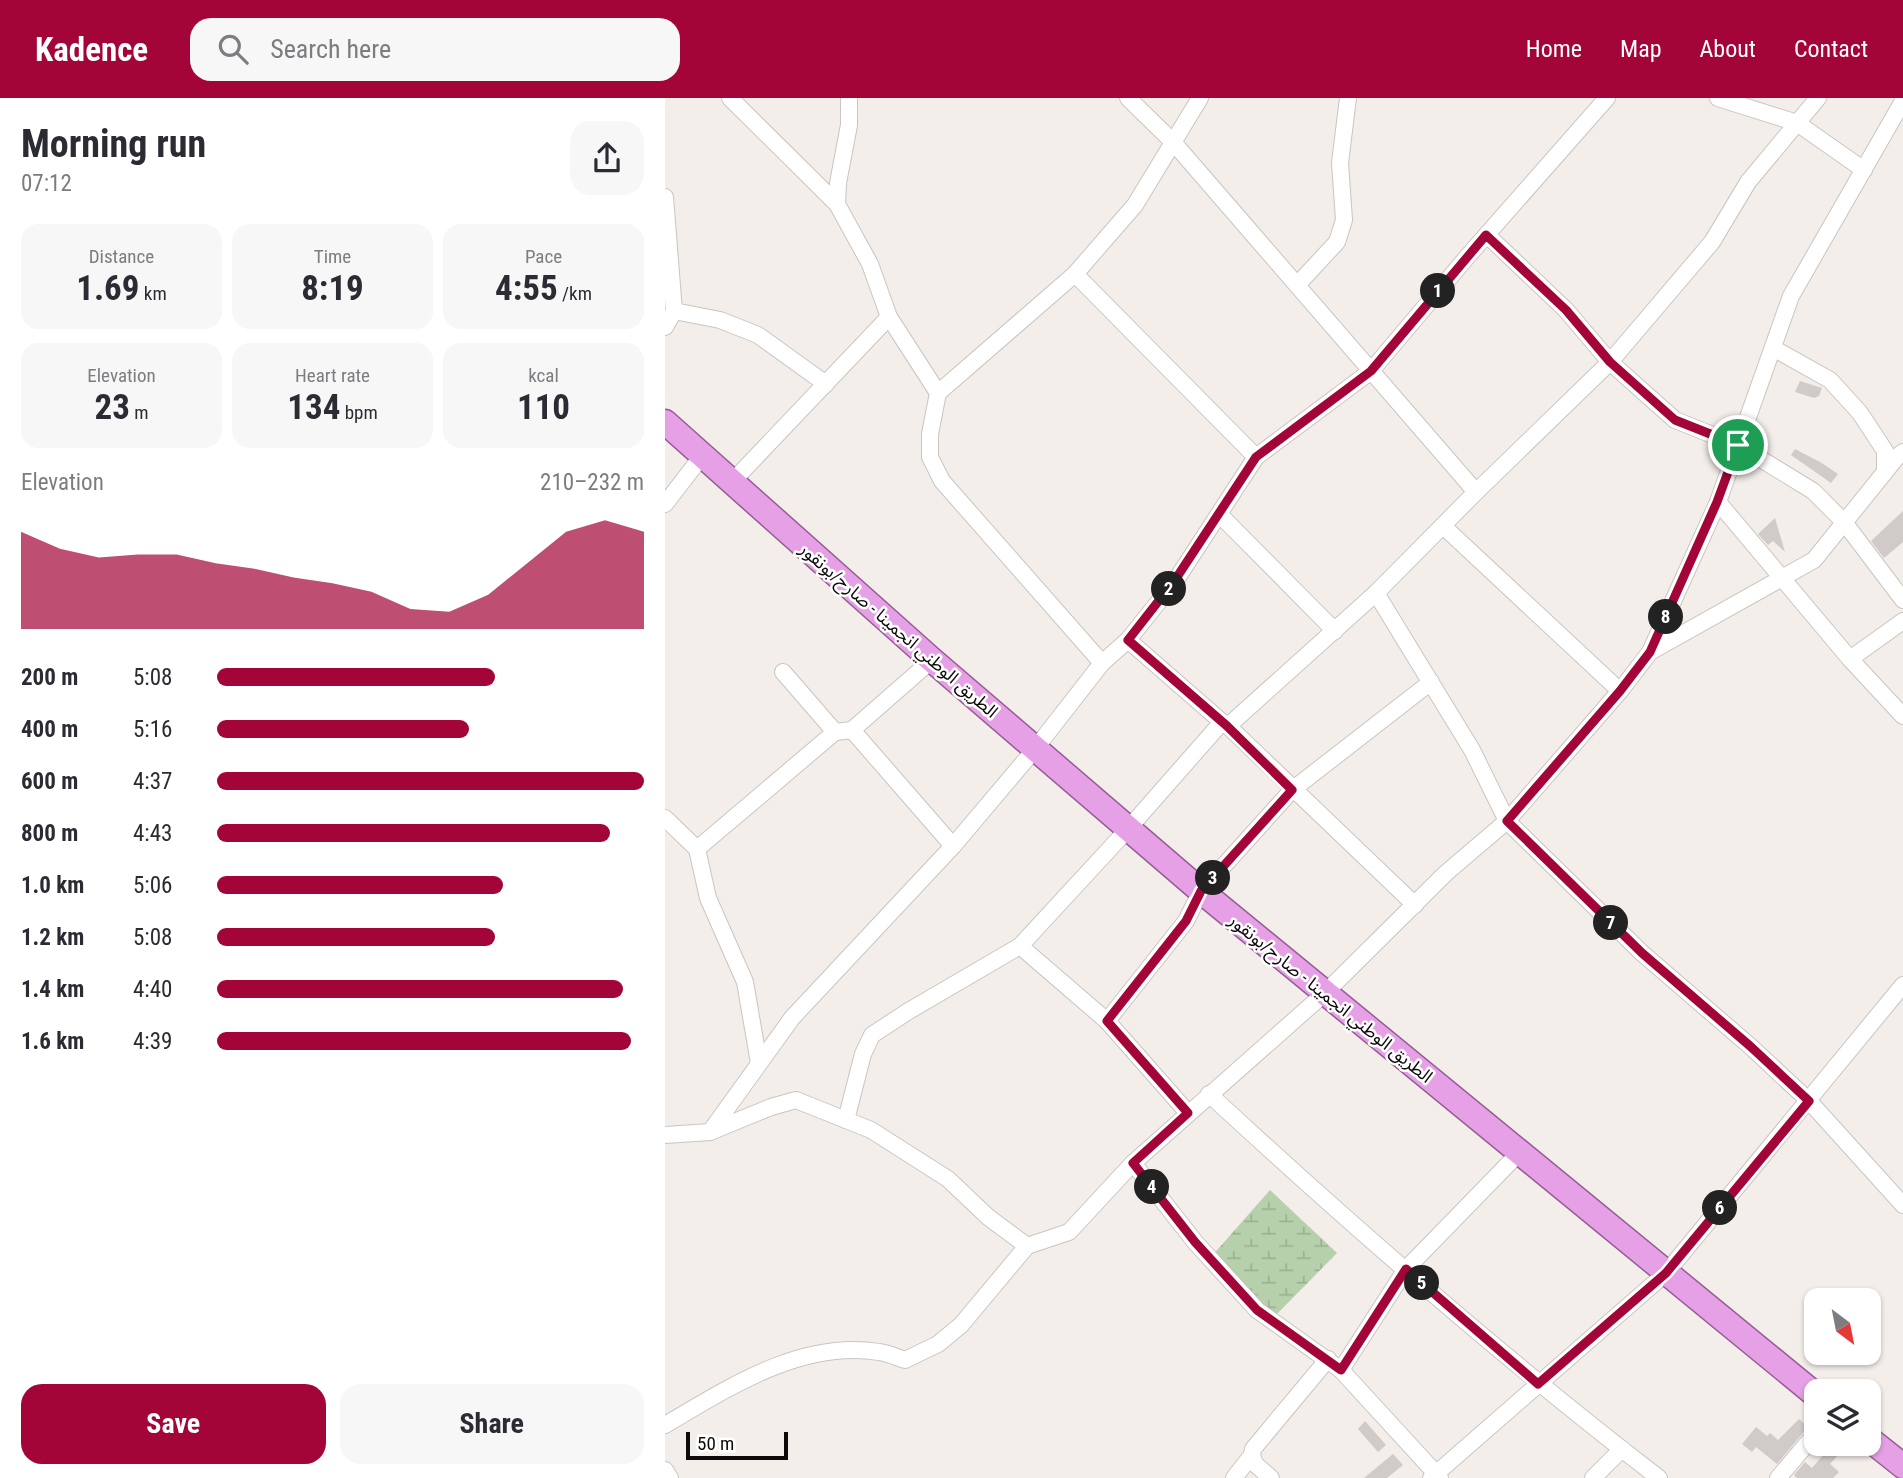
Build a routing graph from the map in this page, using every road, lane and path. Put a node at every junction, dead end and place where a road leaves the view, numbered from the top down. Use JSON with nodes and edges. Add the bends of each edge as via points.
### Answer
{"nodes":[{"id":1,"x":730,"y":98,"type":"edge"},
{"id":2,"x":849,"y":98,"type":"edge"},
{"id":3,"x":1128,"y":98,"type":"edge"},
{"id":4,"x":1200,"y":98,"type":"edge"},
{"id":5,"x":1348,"y":98,"type":"edge"},
{"id":6,"x":1607,"y":98,"type":"edge"},
{"id":7,"x":1718,"y":98,"type":"edge"},
{"id":8,"x":1818,"y":98,"type":"edge"},
{"id":9,"x":1903,"y":101,"type":"edge"},
{"id":10,"x":1797,"y":123,"type":"junction"},
{"id":11,"x":1173,"y":142,"type":"junction"},
{"id":12,"x":1864,"y":170,"type":"junction"},
{"id":13,"x":665,"y":197,"type":"edge"},
{"id":14,"x":837,"y":204,"type":"junction"},
{"id":15,"x":1486,"y":235,"type":"junction"},
{"id":16,"x":1075,"y":274,"type":"junction"},
{"id":17,"x":1297,"y":285,"type":"junction"},
{"id":18,"x":674,"y":311,"type":"junction"},
{"id":19,"x":889,"y":317,"type":"junction"},
{"id":20,"x":665,"y":327,"type":"edge"},
{"id":21,"x":1773,"y":348,"type":"junction"},
{"id":22,"x":1610,"y":362,"type":"junction"},
{"id":23,"x":1371,"y":371,"type":"junction"},
{"id":24,"x":825,"y":384,"type":"junction"},
{"id":25,"x":938,"y":393,"type":"junction"},
{"id":26,"x":665,"y":422,"type":"edge"},
{"id":27,"x":1738,"y":445,"type":"junction"},
{"id":28,"x":1903,"y":452,"type":"edge"},
{"id":29,"x":702,"y":456,"type":"junction"},
{"id":30,"x":1256,"y":457,"type":"junction"},
{"id":31,"x":1885,"y":472,"type":"junction"},
{"id":32,"x":732,"y":482,"type":"junction"},
{"id":33,"x":1476,"y":492,"type":"junction"},
{"id":34,"x":1717,"y":502,"type":"junction"},
{"id":35,"x":665,"y":504,"type":"edge"},
{"id":36,"x":1219,"y":514,"type":"junction"},
{"id":37,"x":1844,"y":522,"type":"junction"},
{"id":38,"x":1443,"y":526,"type":"junction"},
{"id":39,"x":1781,"y":577,"type":"junction"},
{"id":40,"x":1376,"y":593,"type":"junction"},
{"id":41,"x":1903,"y":600,"type":"edge"},
{"id":42,"x":1903,"y":621,"type":"edge"},
{"id":43,"x":1335,"y":631,"type":"junction"},
{"id":44,"x":1128,"y":640,"type":"junction"},
{"id":45,"x":1650,"y":652,"type":"junction"},
{"id":46,"x":1850,"y":659,"type":"junction"},
{"id":47,"x":932,"y":660,"type":"junction"},
{"id":48,"x":1102,"y":663,"type":"junction"},
{"id":49,"x":783,"y":672,"type":"dead end"},
{"id":50,"x":1431,"y":682,"type":"junction"},
{"id":51,"x":1620,"y":691,"type":"junction"},
{"id":52,"x":1903,"y":716,"type":"edge"},
{"id":53,"x":1225,"y":724,"type":"junction"},
{"id":54,"x":852,"y":730,"type":"junction"},
{"id":55,"x":835,"y":732,"type":"junction"},
{"id":56,"x":1035,"y":749,"type":"junction"},
{"id":57,"x":1292,"y":790,"type":"junction"},
{"id":58,"x":665,"y":818,"type":"edge"},
{"id":59,"x":1507,"y":821,"type":"junction"},
{"id":60,"x":1128,"y":829,"type":"junction"},
{"id":61,"x":953,"y":846,"type":"junction"},
{"id":62,"x":697,"y":849,"type":"junction"},
{"id":63,"x":1201,"y":891,"type":"junction"},
{"id":64,"x":1415,"y":905,"type":"junction"},
{"id":65,"x":1020,"y":946,"type":"junction"},
{"id":66,"x":1903,"y":985,"type":"edge"},
{"id":67,"x":1325,"y":993,"type":"junction"},
{"id":68,"x":1107,"y":1021,"type":"junction"},
{"id":69,"x":758,"y":1063,"type":"junction"},
{"id":70,"x":1209,"y":1094,"type":"junction"},
{"id":71,"x":1809,"y":1101,"type":"junction"},
{"id":72,"x":1188,"y":1113,"type":"junction"},
{"id":73,"x":846,"y":1120,"type":"junction"},
{"id":74,"x":710,"y":1132,"type":"junction"},
{"id":75,"x":665,"y":1135,"type":"edge"},
{"id":76,"x":1519,"y":1153,"type":"junction"},
{"id":77,"x":1133,"y":1163,"type":"junction"},
{"id":78,"x":1903,"y":1205,"type":"edge"},
{"id":79,"x":1027,"y":1246,"type":"junction"},
{"id":80,"x":1406,"y":1269,"type":"junction"},
{"id":81,"x":1666,"y":1273,"type":"junction"},
{"id":82,"x":1334,"y":1365,"type":"junction"},
{"id":83,"x":1538,"y":1384,"type":"junction"},
{"id":84,"x":1804,"y":1385,"type":"edge"},
{"id":85,"x":665,"y":1425,"type":"edge"},
{"id":86,"x":1804,"y":1447,"type":"edge"},
{"id":87,"x":1622,"y":1449,"type":"junction"},
{"id":88,"x":1881,"y":1449,"type":"edge"},
{"id":89,"x":1252,"y":1455,"type":"junction"},
{"id":90,"x":1903,"y":1466,"type":"edge"},
{"id":91,"x":665,"y":1470,"type":"edge"},
{"id":92,"x":1436,"y":1476,"type":"edge"},
{"id":93,"x":670,"y":1478,"type":"edge"},
{"id":94,"x":1234,"y":1478,"type":"edge"},
{"id":95,"x":1271,"y":1478,"type":"edge"},
{"id":96,"x":1593,"y":1478,"type":"edge"},
{"id":97,"x":1659,"y":1478,"type":"edge"},
{"id":98,"x":1778,"y":1478,"type":"edge"}],
"edges":[{"from":1,"to":14,"type":"street"},
{"from":2,"to":14,"type":"street"},
{"from":3,"to":11,"type":"street"},
{"from":4,"to":11,"type":"street"},
{"from":5,"to":17,"type":"street","via":[[1340,163],[1344,220],[1336,242]]},
{"from":6,"to":15,"type":"street"},
{"from":7,"to":10,"type":"street"},
{"from":8,"to":10,"type":"street"},
{"from":9,"to":12,"type":"street"},
{"from":10,"to":12,"type":"street"},
{"from":10,"to":22,"type":"street","via":[[1748,182],[1712,243]]},
{"from":11,"to":16,"type":"street","via":[[1135,205]]},
{"from":11,"to":17,"type":"street"},
{"from":12,"to":21,"type":"street","via":[[1791,296]]},
{"from":13,"to":18,"type":"street"},
{"from":14,"to":19,"type":"street","via":[[870,264]]},
{"from":15,"to":22,"type":"street","via":[[1566,310]]},
{"from":15,"to":23,"type":"street"},
{"from":16,"to":25,"type":"street"},
{"from":16,"to":30,"type":"street"},
{"from":17,"to":23,"type":"street"},
{"from":18,"to":20,"type":"street"},
{"from":18,"to":24,"type":"street","via":[[720,320],[758,335]]},
{"from":19,"to":24,"type":"street"},
{"from":19,"to":25,"type":"street"},
{"from":21,"to":27,"type":"street"},
{"from":21,"to":31,"type":"street","via":[[1830,380],[1860,412],[1885,451]]},
{"from":22,"to":27,"type":"street","via":[[1675,420]]},
{"from":22,"to":33,"type":"street"},
{"from":23,"to":30,"type":"street"},
{"from":23,"to":33,"type":"street"},
{"from":24,"to":32,"type":"street"},
{"from":25,"to":48,"type":"street","via":[[930,457],[941,481]]},
{"from":26,"to":29,"type":"highway","name":"الطريق الوطني انجمينا - صارح/بونقور"},
{"from":27,"to":34,"type":"street"},
{"from":27,"to":37,"type":"street","via":[[1813,491]]},
{"from":28,"to":31,"type":"street"},
{"from":29,"to":32,"type":"highway","name":"الطريق الوطني انجمينا - صارح/بونقور"},
{"from":29,"to":35,"type":"street"},
{"from":30,"to":36,"type":"street"},
{"from":31,"to":37,"type":"street"},
{"from":32,"to":47,"type":"highway","name":"الطريق الوطني انجمينا - صارح/بونقور"},
{"from":33,"to":38,"type":"street"},
{"from":34,"to":39,"type":"street"},
{"from":34,"to":45,"type":"street"},
{"from":36,"to":43,"type":"street"},
{"from":36,"to":44,"type":"street"},
{"from":37,"to":39,"type":"street","via":[[1814,560]]},
{"from":37,"to":41,"type":"street"},
{"from":38,"to":40,"type":"street"},
{"from":38,"to":51,"type":"street"},
{"from":39,"to":45,"type":"street"},
{"from":39,"to":46,"type":"street"},
{"from":40,"to":43,"type":"street"},
{"from":40,"to":50,"type":"street"},
{"from":42,"to":46,"type":"street"},
{"from":43,"to":53,"type":"street"},
{"from":44,"to":48,"type":"street"},
{"from":44,"to":53,"type":"street"},
{"from":45,"to":51,"type":"street"},
{"from":46,"to":52,"type":"street"},
{"from":47,"to":54,"type":"street"},
{"from":47,"to":56,"type":"highway","name":"الطريق الوطني انجمينا - صارح/بونقور"},
{"from":48,"to":56,"type":"street"},
{"from":49,"to":55,"type":"street"},
{"from":50,"to":57,"type":"street"},
{"from":50,"to":59,"type":"street"},
{"from":51,"to":59,"type":"street"},
{"from":53,"to":57,"type":"street"},
{"from":53,"to":60,"type":"street"},
{"from":54,"to":55,"type":"street"},
{"from":54,"to":61,"type":"street"},
{"from":55,"to":62,"type":"street"},
{"from":56,"to":60,"type":"highway","name":"الطريق الوطني انجمينا - صارح/بونقور"},
{"from":56,"to":61,"type":"street"},
{"from":57,"to":63,"type":"street"},
{"from":57,"to":64,"type":"street"},
{"from":58,"to":62,"type":"street"},
{"from":59,"to":64,"type":"street"},
{"from":59,"to":71,"type":"street","via":[[1642,953]]},
{"from":60,"to":63,"type":"highway","name":"الطريق الوطني انجمينا - صارح/بونقور"},
{"from":60,"to":65,"type":"street"},
{"from":61,"to":69,"type":"street","via":[[792,1018]]},
{"from":62,"to":69,"type":"street","via":[[708,898],[745,982]]},
{"from":63,"to":67,"type":"highway","name":"الطريق الوطني انجمينا - صارح/بونقور"},
{"from":63,"to":68,"type":"street","via":[[1186,921]]},
{"from":64,"to":67,"type":"street"},
{"from":65,"to":68,"type":"street"},
{"from":65,"to":73,"type":"street","via":[[873,1035],[863,1054]]},
{"from":66,"to":71,"type":"street"},
{"from":67,"to":70,"type":"street"},
{"from":67,"to":76,"type":"highway","name":"الطريق الوطني انجمينا - صارح/بونقور"},
{"from":68,"to":72,"type":"street"},
{"from":69,"to":74,"type":"street"},
{"from":70,"to":72,"type":"street"},
{"from":70,"to":80,"type":"street"},
{"from":71,"to":78,"type":"street"},
{"from":71,"to":81,"type":"street"},
{"from":72,"to":77,"type":"street"},
{"from":73,"to":74,"type":"street","via":[[796,1100]]},
{"from":73,"to":79,"type":"street","via":[[871,1130],[948,1179]]},
{"from":74,"to":75,"type":"street"},
{"from":76,"to":80,"type":"street"},
{"from":76,"to":81,"type":"highway","name":"الطريق الوطني انجمينا - صارح/بونقور"},
{"from":77,"to":79,"type":"street","via":[[1069,1232]]},
{"from":77,"to":82,"type":"street","via":[[1195,1242],[1257,1310]]},
{"from":79,"to":85,"type":"street","via":[[961,1325],[938,1344],[905,1360],[880,1352],[843,1350],[795,1359],[734,1385]]},
{"from":80,"to":82,"type":"street"},
{"from":80,"to":83,"type":"street"},
{"from":81,"to":83,"type":"street"},
{"from":81,"to":84,"type":"highway","name":"الطريق الوطني انجمينا - صارح/بونقور"},
{"from":82,"to":89,"type":"street"},
{"from":82,"to":92,"type":"street"},
{"from":83,"to":87,"type":"street"},
{"from":83,"to":92,"type":"street"},
{"from":86,"to":98,"type":"street"},
{"from":87,"to":96,"type":"street"},
{"from":87,"to":97,"type":"street"},
{"from":88,"to":90,"type":"highway"},
{"from":89,"to":94,"type":"street"},
{"from":89,"to":95,"type":"street"},
{"from":91,"to":93,"type":"street"}]}
